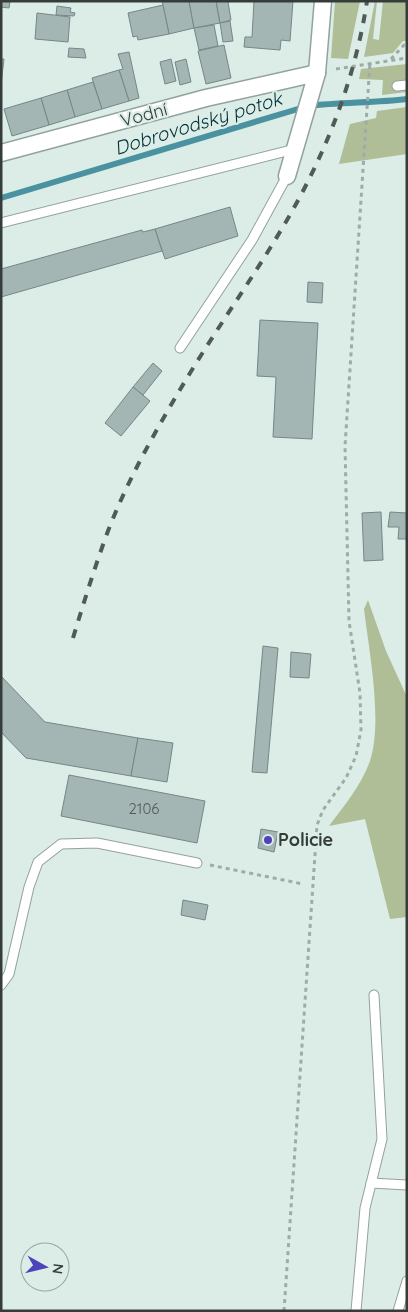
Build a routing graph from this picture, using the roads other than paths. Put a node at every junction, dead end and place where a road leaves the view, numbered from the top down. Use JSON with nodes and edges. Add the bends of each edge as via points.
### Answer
{"nodes":[{"id":1,"x":323,"y":1,"type":"edge"},
{"id":2,"x":317,"y":73,"type":"junction"},
{"id":3,"x":407,"y":85,"type":"edge"},
{"id":4,"x":397,"y":86,"type":"dead end"},
{"id":5,"x":295,"y":149,"type":"junction"},
{"id":6,"x":1,"y":153,"type":"edge"},
{"id":7,"x":287,"y":176,"type":"joint"},
{"id":8,"x":1,"y":223,"type":"edge"},
{"id":9,"x":180,"y":348,"type":"dead end"},
{"id":10,"x":197,"y":863,"type":"road end"},
{"id":11,"x":1,"y":985,"type":"edge"},
{"id":12,"x":374,"y":995,"type":"dead end"},
{"id":13,"x":371,"y":1183,"type":"junction"},
{"id":14,"x":407,"y":1185,"type":"edge"},
{"id":15,"x":407,"y":1281,"type":"edge"},
{"id":16,"x":356,"y":1311,"type":"edge"},
{"id":17,"x":398,"y":1311,"type":"edge"}],
"edges":[{"from":1,"to":2,"type":"street"},
{"from":2,"to":5,"type":"street"},
{"from":2,"to":6,"type":"street","name":"Vodní","via":[[206,98]]},
{"from":3,"to":4,"type":"lane"},
{"from":5,"to":7,"type":"street"},
{"from":5,"to":8,"type":"lane"},
{"from":7,"to":9,"type":"lane","via":[[252,240]]},
{"from":10,"to":11,"type":"lane","via":[[97,843],[60,844],[38,862],[29,886],[10,974]]},
{"from":12,"to":13,"type":"lane","via":[[382,1139]]},
{"from":13,"to":14,"type":"lane"},
{"from":13,"to":16,"type":"lane","via":[[365,1208]]},
{"from":15,"to":17,"type":"lane"}]}
